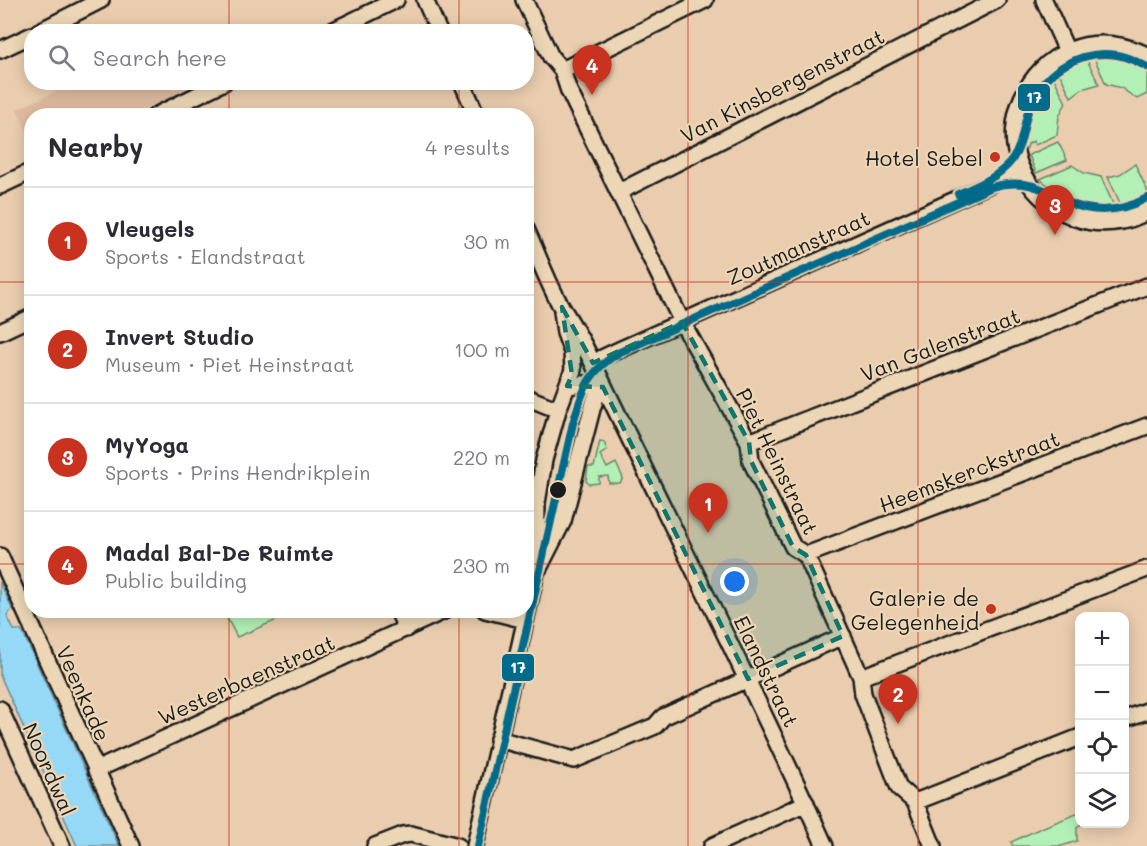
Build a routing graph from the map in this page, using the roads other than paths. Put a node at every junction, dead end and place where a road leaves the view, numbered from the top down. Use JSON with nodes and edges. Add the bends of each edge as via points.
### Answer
{"nodes":[{"id":1,"x":101,"y":0,"type":"edge"},
{"id":2,"x":396,"y":0,"type":"edge"},
{"id":3,"x":425,"y":0,"type":"edge"},
{"id":4,"x":524,"y":0,"type":"edge"},
{"id":5,"x":705,"y":0,"type":"edge"},
{"id":6,"x":997,"y":0,"type":"edge"},
{"id":7,"x":1044,"y":0,"type":"edge"},
{"id":8,"x":54,"y":24,"type":"edge"},
{"id":9,"x":346,"y":24,"type":"edge"},
{"id":10,"x":436,"y":24,"type":"edge"},
{"id":11,"x":24,"y":38,"type":"edge"},
{"id":12,"x":1066,"y":49,"type":"junction"},
{"id":13,"x":0,"y":50,"type":"edge"},
{"id":14,"x":1147,"y":55,"type":"edge"},
{"id":15,"x":562,"y":70,"type":"junction"},
{"id":16,"x":208,"y":90,"type":"edge"},
{"id":17,"x":466,"y":90,"type":"edge"},
{"id":18,"x":171,"y":108,"type":"edge"},
{"id":19,"x":473,"y":108,"type":"edge"},
{"id":20,"x":1022,"y":170,"type":"junction"},
{"id":21,"x":24,"y":175,"type":"edge"},
{"id":22,"x":0,"y":186,"type":"edge"},
{"id":23,"x":619,"y":192,"type":"junction"},
{"id":24,"x":1145,"y":217,"type":"edge"},
{"id":25,"x":534,"y":246,"type":"edge"},
{"id":26,"x":1147,"y":286,"type":"edge"},
{"id":27,"x":562,"y":307,"type":"junction"},
{"id":28,"x":24,"y":321,"type":"edge"},
{"id":29,"x":682,"y":322,"type":"junction"},
{"id":30,"x":0,"y":332,"type":"edge"},
{"id":31,"x":594,"y":365,"type":"junction"},
{"id":32,"x":567,"y":386,"type":"junction"},
{"id":33,"x":603,"y":387,"type":"junction"},
{"id":34,"x":534,"y":400,"type":"edge"},
{"id":35,"x":558,"y":410,"type":"junction"},
{"id":36,"x":1147,"y":426,"type":"edge"},
{"id":37,"x":749,"y":442,"type":"junction"},
{"id":38,"x":806,"y":555,"type":"junction"},
{"id":39,"x":0,"y":556,"type":"edge"},
{"id":40,"x":1147,"y":569,"type":"edge"},
{"id":41,"x":536,"y":573,"type":"junction"},
{"id":42,"x":534,"y":582,"type":"edge"},
{"id":43,"x":24,"y":599,"type":"edge"},
{"id":44,"x":33,"y":618,"type":"edge"},
{"id":45,"x":401,"y":618,"type":"edge"},
{"id":46,"x":430,"y":618,"type":"edge"},
{"id":47,"x":517,"y":618,"type":"edge"},
{"id":48,"x":525,"y":620,"type":"joint"},
{"id":49,"x":406,"y":630,"type":"junction"},
{"id":50,"x":843,"y":636,"type":"junction"},
{"id":51,"x":861,"y":677,"type":"junction"},
{"id":52,"x":748,"y":678,"type":"junction"},
{"id":53,"x":0,"y":709,"type":"edge"},
{"id":54,"x":1147,"y":711,"type":"edge"},
{"id":55,"x":1129,"y":718,"type":"edge"},
{"id":56,"x":498,"y":739,"type":"junction"},
{"id":57,"x":1075,"y":739,"type":"edge"},
{"id":58,"x":96,"y":770,"type":"junction"},
{"id":59,"x":915,"y":802,"type":"junction"},
{"id":60,"x":806,"y":803,"type":"junction"},
{"id":61,"x":62,"y":846,"type":"edge"},
{"id":62,"x":131,"y":846,"type":"edge"},
{"id":63,"x":375,"y":846,"type":"edge"},
{"id":64,"x":458,"y":846,"type":"edge"},
{"id":65,"x":475,"y":846,"type":"edge"},
{"id":66,"x":712,"y":846,"type":"edge"},
{"id":67,"x":825,"y":846,"type":"edge"},
{"id":68,"x":933,"y":846,"type":"edge"}],
"edges":[{"from":1,"to":8,"type":"street"},
{"from":2,"to":9,"type":"street"},
{"from":3,"to":10,"type":"street"},
{"from":4,"to":15,"type":"street","name":"Piet Heinstraat","via":[[551,57]]},
{"from":5,"to":15,"type":"street"},
{"from":6,"to":23,"type":"street","name":"Van Kinsbergenstraat"},
{"from":7,"to":12,"type":"street"},
{"from":11,"to":13,"type":"street"},
{"from":12,"to":14,"type":"street","via":[[1095,42],[1135,48]]},
{"from":12,"to":20,"type":"street","via":[[1037,70],[1019,101],[1014,137]]},
{"from":15,"to":23,"type":"street","name":"Piet Heinstraat"},
{"from":16,"to":18,"type":"street"},
{"from":17,"to":19,"type":"street"},
{"from":20,"to":24,"type":"street","via":[[1045,201],[1081,220],[1112,222]]},
{"from":20,"to":29,"type":"street","name":"Zoutmanstraat"},
{"from":21,"to":22,"type":"street"},
{"from":23,"to":29,"type":"street","name":"Piet Heinstraat"},
{"from":25,"to":27,"type":"street","name":"Elandstraat"},
{"from":26,"to":37,"type":"street","name":"Van Galenstraat"},
{"from":27,"to":31,"type":"street","name":"Elandstraat"},
{"from":27,"to":32,"type":"street","name":"Elandstraat","via":[[573,365]]},
{"from":28,"to":30,"type":"street"},
{"from":29,"to":31,"type":"street","name":"Zoutmanstraat"},
{"from":29,"to":37,"type":"street","name":"Piet Heinstraat"},
{"from":31,"to":33,"type":"street","name":"Elandstraat"},
{"from":32,"to":33,"type":"street"},
{"from":32,"to":35,"type":"street"},
{"from":33,"to":41,"type":"street","via":[[596,396],[562,520]]},
{"from":33,"to":52,"type":"street","name":"Elandstraat"},
{"from":34,"to":35,"type":"street"},
{"from":35,"to":41,"type":"street","via":[[537,503]]},
{"from":36,"to":38,"type":"street","name":"Heemskerckstraat"},
{"from":37,"to":38,"type":"street","name":"Piet Heinstraat","via":[[751,460],[793,547]]},
{"from":38,"to":50,"type":"street","name":"Piet Heinstraat"},
{"from":39,"to":43,"type":"street","name":"Veenkade"},
{"from":40,"to":51,"type":"street"},
{"from":41,"to":42,"type":"street"},
{"from":44,"to":58,"type":"street","name":"Veenkade"},
{"from":45,"to":49,"type":"street"},
{"from":46,"to":49,"type":"street","name":"Westerbaenstraat"},
{"from":47,"to":48,"type":"street"},
{"from":48,"to":56,"type":"street"},
{"from":49,"to":58,"type":"street","name":"Westerbaenstraat"},
{"from":50,"to":51,"type":"street","name":"Piet Heinstraat"},
{"from":50,"to":52,"type":"street"},
{"from":51,"to":59,"type":"street","name":"Piet Heinstraat","via":[[862,694],[899,788]]},
{"from":52,"to":56,"type":"street","via":[[663,717],[655,726],[574,760]]},
{"from":52,"to":60,"type":"street","name":"Elandstraat"},
{"from":53,"to":61,"type":"street","name":"Noordwal"},
{"from":54,"to":55,"type":"street"},
{"from":56,"to":65,"type":"street"},
{"from":57,"to":59,"type":"street"},
{"from":58,"to":62,"type":"street","name":"Veenkade"},
{"from":59,"to":68,"type":"street","name":"Piet Heinstraat"},
{"from":60,"to":66,"type":"street"},
{"from":60,"to":67,"type":"street","name":"Elandstraat"},
{"from":63,"to":64,"type":"street","via":[[411,834]]}]}
